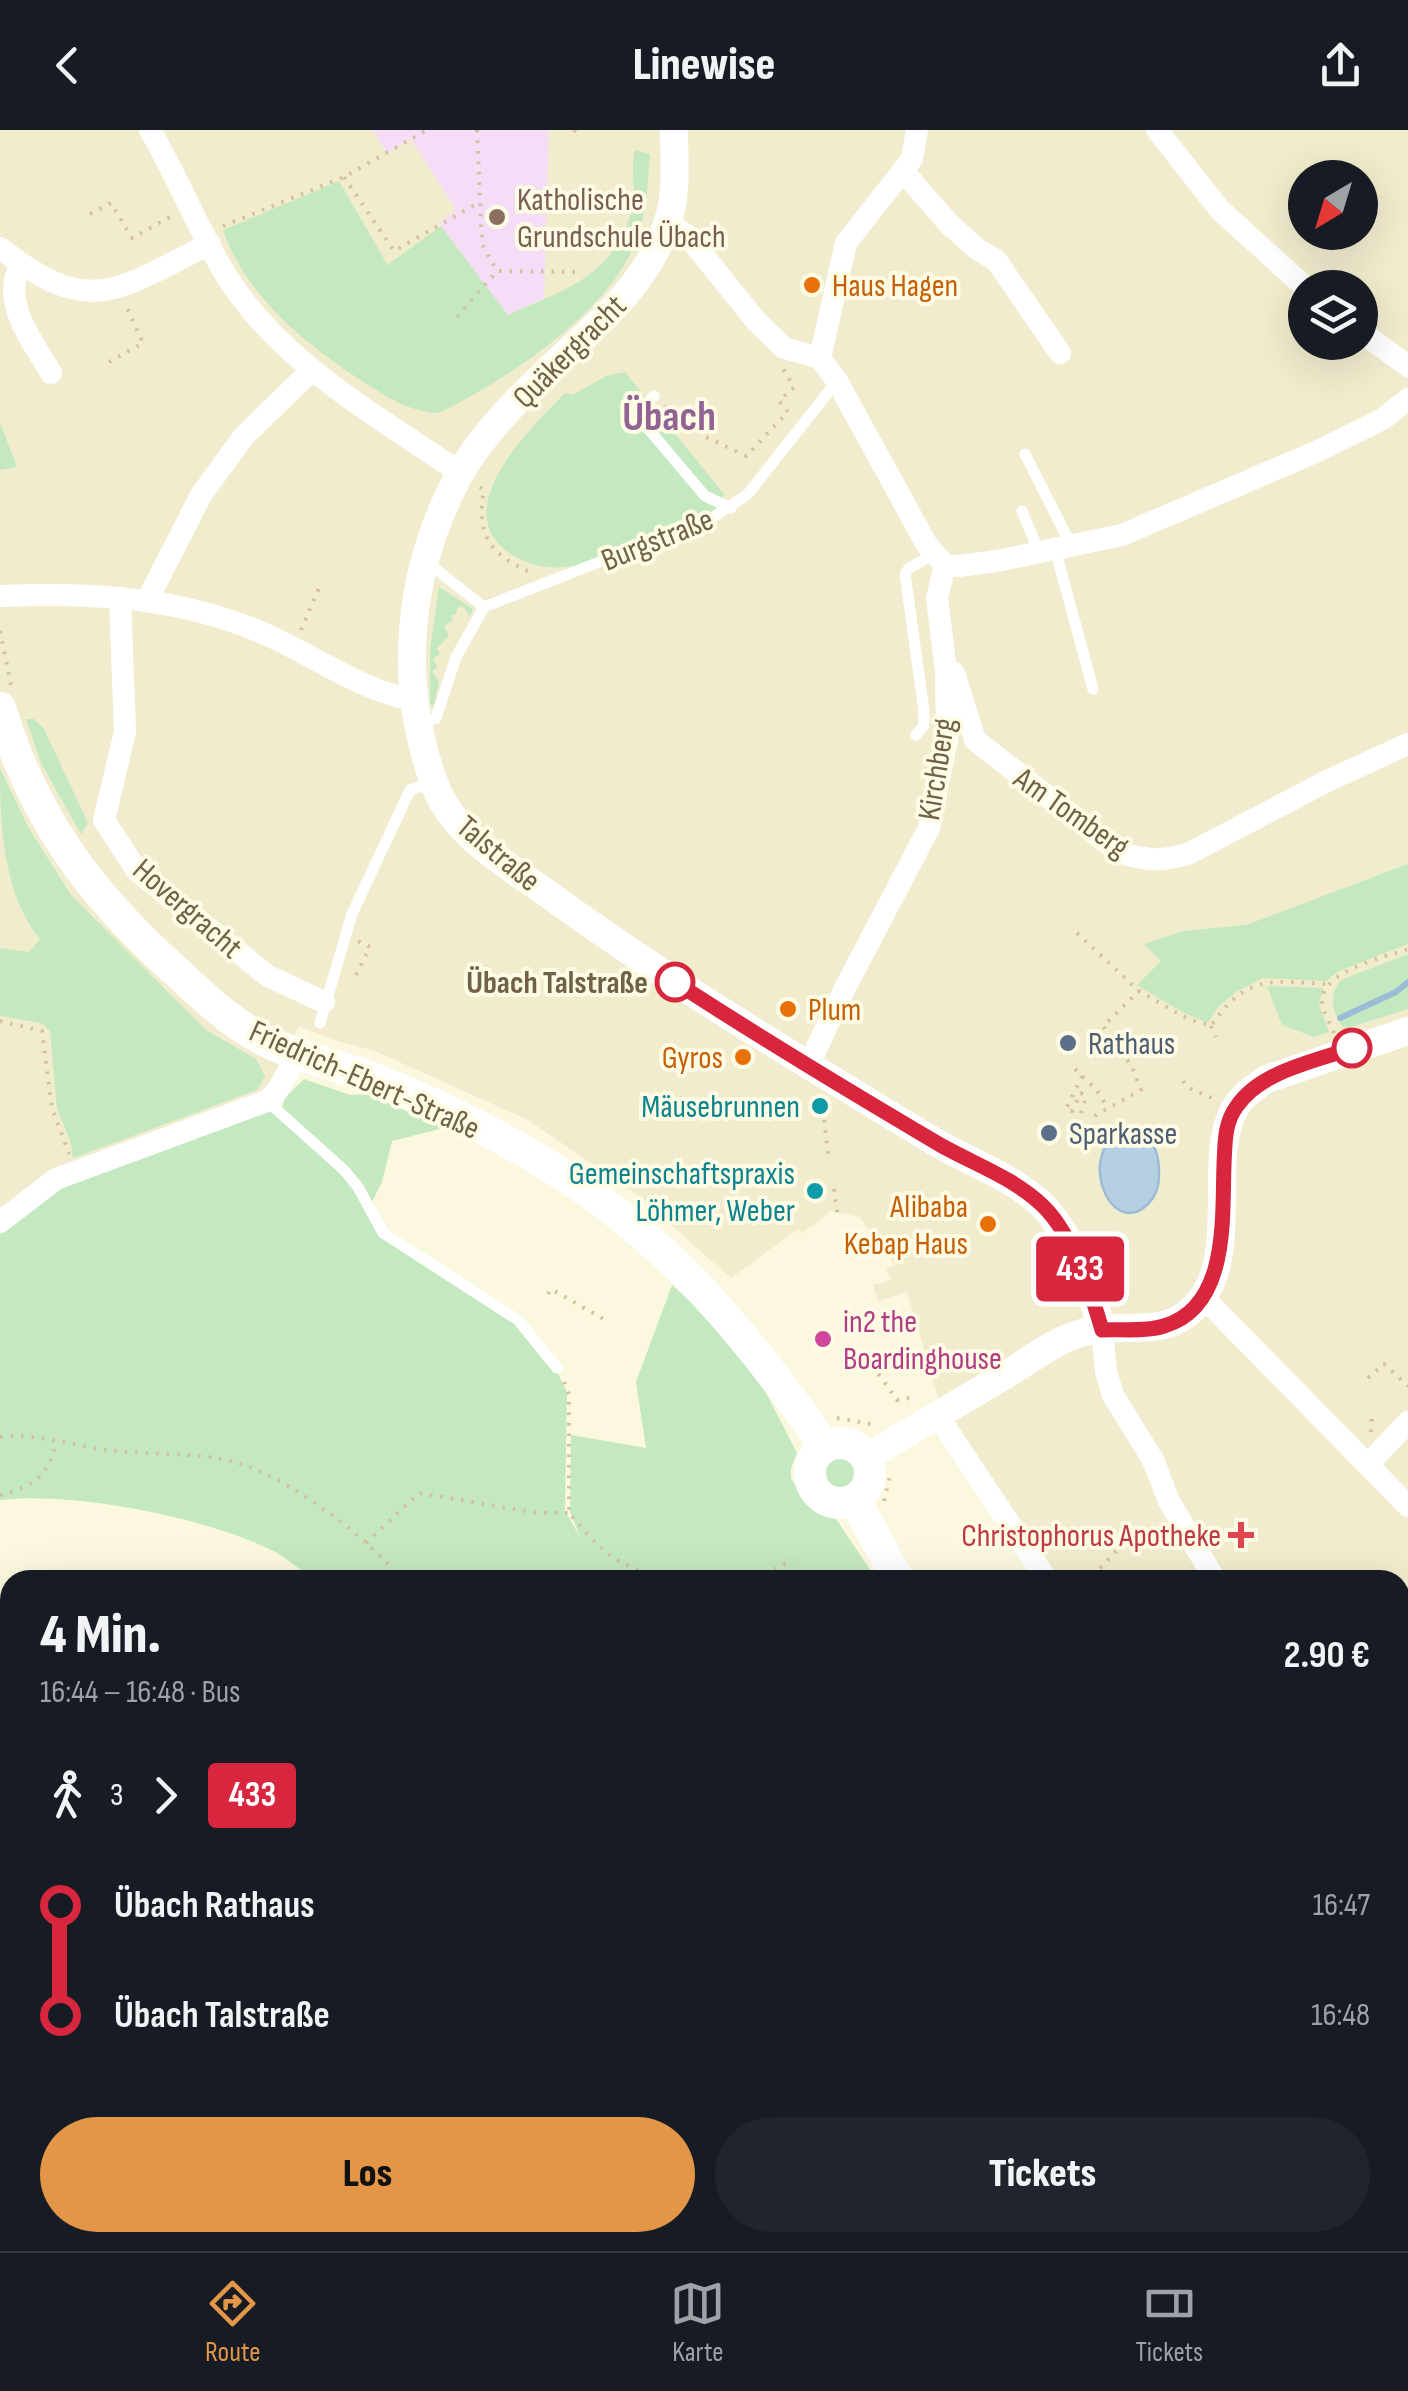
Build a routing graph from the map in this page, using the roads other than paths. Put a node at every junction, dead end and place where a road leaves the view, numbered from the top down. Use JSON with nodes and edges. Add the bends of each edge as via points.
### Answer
{"nodes":[{"id":1,"x":150,"y":130,"type":"edge"},
{"id":2,"x":674,"y":130,"type":"edge"},
{"id":3,"x":917,"y":130,"type":"edge"},
{"id":4,"x":1157,"y":130,"type":"edge"},
{"id":5,"x":903,"y":171,"type":"junction"},
{"id":6,"x":668,"y":223,"type":"junction"},
{"id":7,"x":210,"y":244,"type":"junction"},
{"id":8,"x":0,"y":248,"type":"edge"},
{"id":9,"x":21,"y":264,"type":"junction"},
{"id":10,"x":1288,"y":272,"type":"edge"},
{"id":11,"x":1378,"y":344,"type":"edge"},
{"id":12,"x":1060,"y":353,"type":"dead end"},
{"id":13,"x":820,"y":358,"type":"junction"},
{"id":14,"x":1408,"y":366,"type":"edge"},
{"id":15,"x":311,"y":371,"type":"junction"},
{"id":16,"x":51,"y":374,"type":"dead end"},
{"id":17,"x":836,"y":381,"type":"junction"},
{"id":18,"x":654,"y":396,"type":"road end"},
{"id":19,"x":1408,"y":398,"type":"edge"},
{"id":20,"x":1025,"y":454,"type":"dead end"},
{"id":21,"x":460,"y":473,"type":"junction"},
{"id":22,"x":731,"y":508,"type":"junction"},
{"id":23,"x":1022,"y":511,"type":"dead end"},
{"id":24,"x":1055,"y":549,"type":"junction"},
{"id":25,"x":939,"y":560,"type":"junction"},
{"id":26,"x":425,"y":562,"type":"junction"},
{"id":27,"x":0,"y":596,"type":"edge"},
{"id":28,"x":120,"y":598,"type":"junction"},
{"id":29,"x":148,"y":599,"type":"junction"},
{"id":30,"x":484,"y":606,"type":"junction"},
{"id":31,"x":946,"y":671,"type":"junction"},
{"id":32,"x":1093,"y":690,"type":"dead end"},
{"id":33,"x":0,"y":708,"type":"edge"},
{"id":34,"x":415,"y":713,"type":"junction"},
{"id":35,"x":916,"y":735,"type":"dead end"},
{"id":36,"x":1408,"y":744,"type":"edge"},
{"id":37,"x":434,"y":782,"type":"junction"},
{"id":38,"x":322,"y":1012,"type":"joint"},
{"id":39,"x":1408,"y":1031,"type":"edge"},
{"id":40,"x":299,"y":1052,"type":"junction"},
{"id":41,"x":819,"y":1073,"type":"junction"},
{"id":42,"x":267,"y":1101,"type":"junction"},
{"id":43,"x":0,"y":1222,"type":"edge"},
{"id":44,"x":1203,"y":1297,"type":"junction"},
{"id":45,"x":1102,"y":1330,"type":"junction"},
{"id":46,"x":558,"y":1368,"type":"road end"},
{"id":47,"x":938,"y":1416,"type":"junction"},
{"id":48,"x":1408,"y":1422,"type":"edge"},
{"id":49,"x":825,"y":1447,"type":"junction"},
{"id":50,"x":878,"y":1451,"type":"junction"},
{"id":51,"x":1369,"y":1463,"type":"junction"},
{"id":52,"x":869,"y":1506,"type":"junction"},
{"id":53,"x":1408,"y":1506,"type":"edge"},
{"id":54,"x":894,"y":1570,"type":"edge"},
{"id":55,"x":1040,"y":1570,"type":"edge"},
{"id":56,"x":1209,"y":1570,"type":"edge"}],
"edges":[{"from":1,"to":7,"type":"street"},
{"from":2,"to":6,"type":"street","name":"Quäkergracht"},
{"from":3,"to":5,"type":"street"},
{"from":4,"to":10,"type":"street","via":[[1220,210]]},
{"from":5,"to":12,"type":"street","via":[[949,224],[996,260]]},
{"from":5,"to":13,"type":"street","via":[[846,243]]},
{"from":6,"to":13,"type":"street","via":[[688,235],[784,348]]},
{"from":6,"to":21,"type":"street","name":"Quäkergracht","via":[[615,310],[500,420]]},
{"from":7,"to":9,"type":"street","via":[[119,287],[83,292]]},
{"from":7,"to":15,"type":"street","via":[[256,316]]},
{"from":8,"to":9,"type":"street"},
{"from":9,"to":16,"type":"street","via":[[12,296]]},
{"from":11,"to":14,"type":"street"},
{"from":13,"to":17,"type":"street"},
{"from":15,"to":21,"type":"street"},
{"from":15,"to":29,"type":"street","via":[[244,436],[201,496]]},
{"from":17,"to":22,"type":"lane","name":"Burgstraße"},
{"from":17,"to":25,"type":"street"},
{"from":18,"to":22,"type":"lane","via":[[640,419],[705,496]]},
{"from":19,"to":24,"type":"street","via":[[1383,419],[1190,508],[1122,534]]},
{"from":20,"to":24,"type":"lane"},
{"from":21,"to":26,"type":"street"},
{"from":22,"to":30,"type":"lane","name":"Burgstraße"},
{"from":23,"to":24,"type":"lane"},
{"from":24,"to":25,"type":"street","via":[[958,566]]},
{"from":24,"to":32,"type":"lane"},
{"from":25,"to":31,"type":"street","name":"Kirchberg"},
{"from":25,"to":35,"type":"lane","name":"Kirchberg","via":[[906,574],[924,711]]},
{"from":26,"to":30,"type":"lane"},
{"from":26,"to":34,"type":"street","via":[[412,628]]},
{"from":27,"to":28,"type":"street"},
{"from":28,"to":29,"type":"street"},
{"from":28,"to":38,"type":"street","name":"Hovergracht","via":[[125,732],[104,820],[136,871]]},
{"from":29,"to":34,"type":"street","via":[[263,633]]},
{"from":30,"to":34,"type":"lane","via":[[456,657],[436,718]]},
{"from":31,"to":36,"type":"street","name":"Am Tomberg","via":[[954,673],[974,740],[1119,852],[1142,860],[1167,861],[1190,852]]},
{"from":31,"to":41,"type":"street","name":"Kirchberg","via":[[947,739],[929,828],[844,988]]},
{"from":33,"to":40,"type":"main road","name":"Friedrich-Ebert-Straße","via":[[26,778],[85,880],[225,1016]]},
{"from":34,"to":37,"type":"street","name":"Talstraße"},
{"from":37,"to":38,"type":"lane","name":"Hovergracht","via":[[410,790],[345,934]]},
{"from":37,"to":41,"type":"street","name":"Talstraße","via":[[449,813],[512,868]]},
{"from":39,"to":44,"type":"street","via":[[1267,1079],[1235,1108],[1226,1138],[1219,1253]]},
{"from":40,"to":42,"type":"street"},
{"from":40,"to":49,"type":"main road","name":"Friedrich-Ebert-Straße","via":[[466,1121],[616,1212],[703,1289],[780,1380]]},
{"from":41,"to":45,"type":"street","name":"Talstraße","via":[[1042,1205],[1089,1286]]},
{"from":42,"to":43,"type":"street","via":[[56,1180]]},
{"from":42,"to":46,"type":"lane","via":[[344,1170],[383,1233],[518,1320]]},
{"from":44,"to":45,"type":"street","via":[[1186,1316],[1162,1327]]},
{"from":44,"to":51,"type":"street"},
{"from":45,"to":47,"type":"street","via":[[1064,1339]]},
{"from":45,"to":56,"type":"street","via":[[1113,1395]]},
{"from":47,"to":50,"type":"street"},
{"from":47,"to":55,"type":"street"},
{"from":48,"to":51,"type":"street"},
{"from":49,"to":50,"type":"main road"},
{"from":49,"to":52,"type":"main road","via":[[811,1465],[814,1488],[832,1502]]},
{"from":50,"to":52,"type":"main road"},
{"from":51,"to":53,"type":"street"},
{"from":52,"to":54,"type":"main road"}]}
